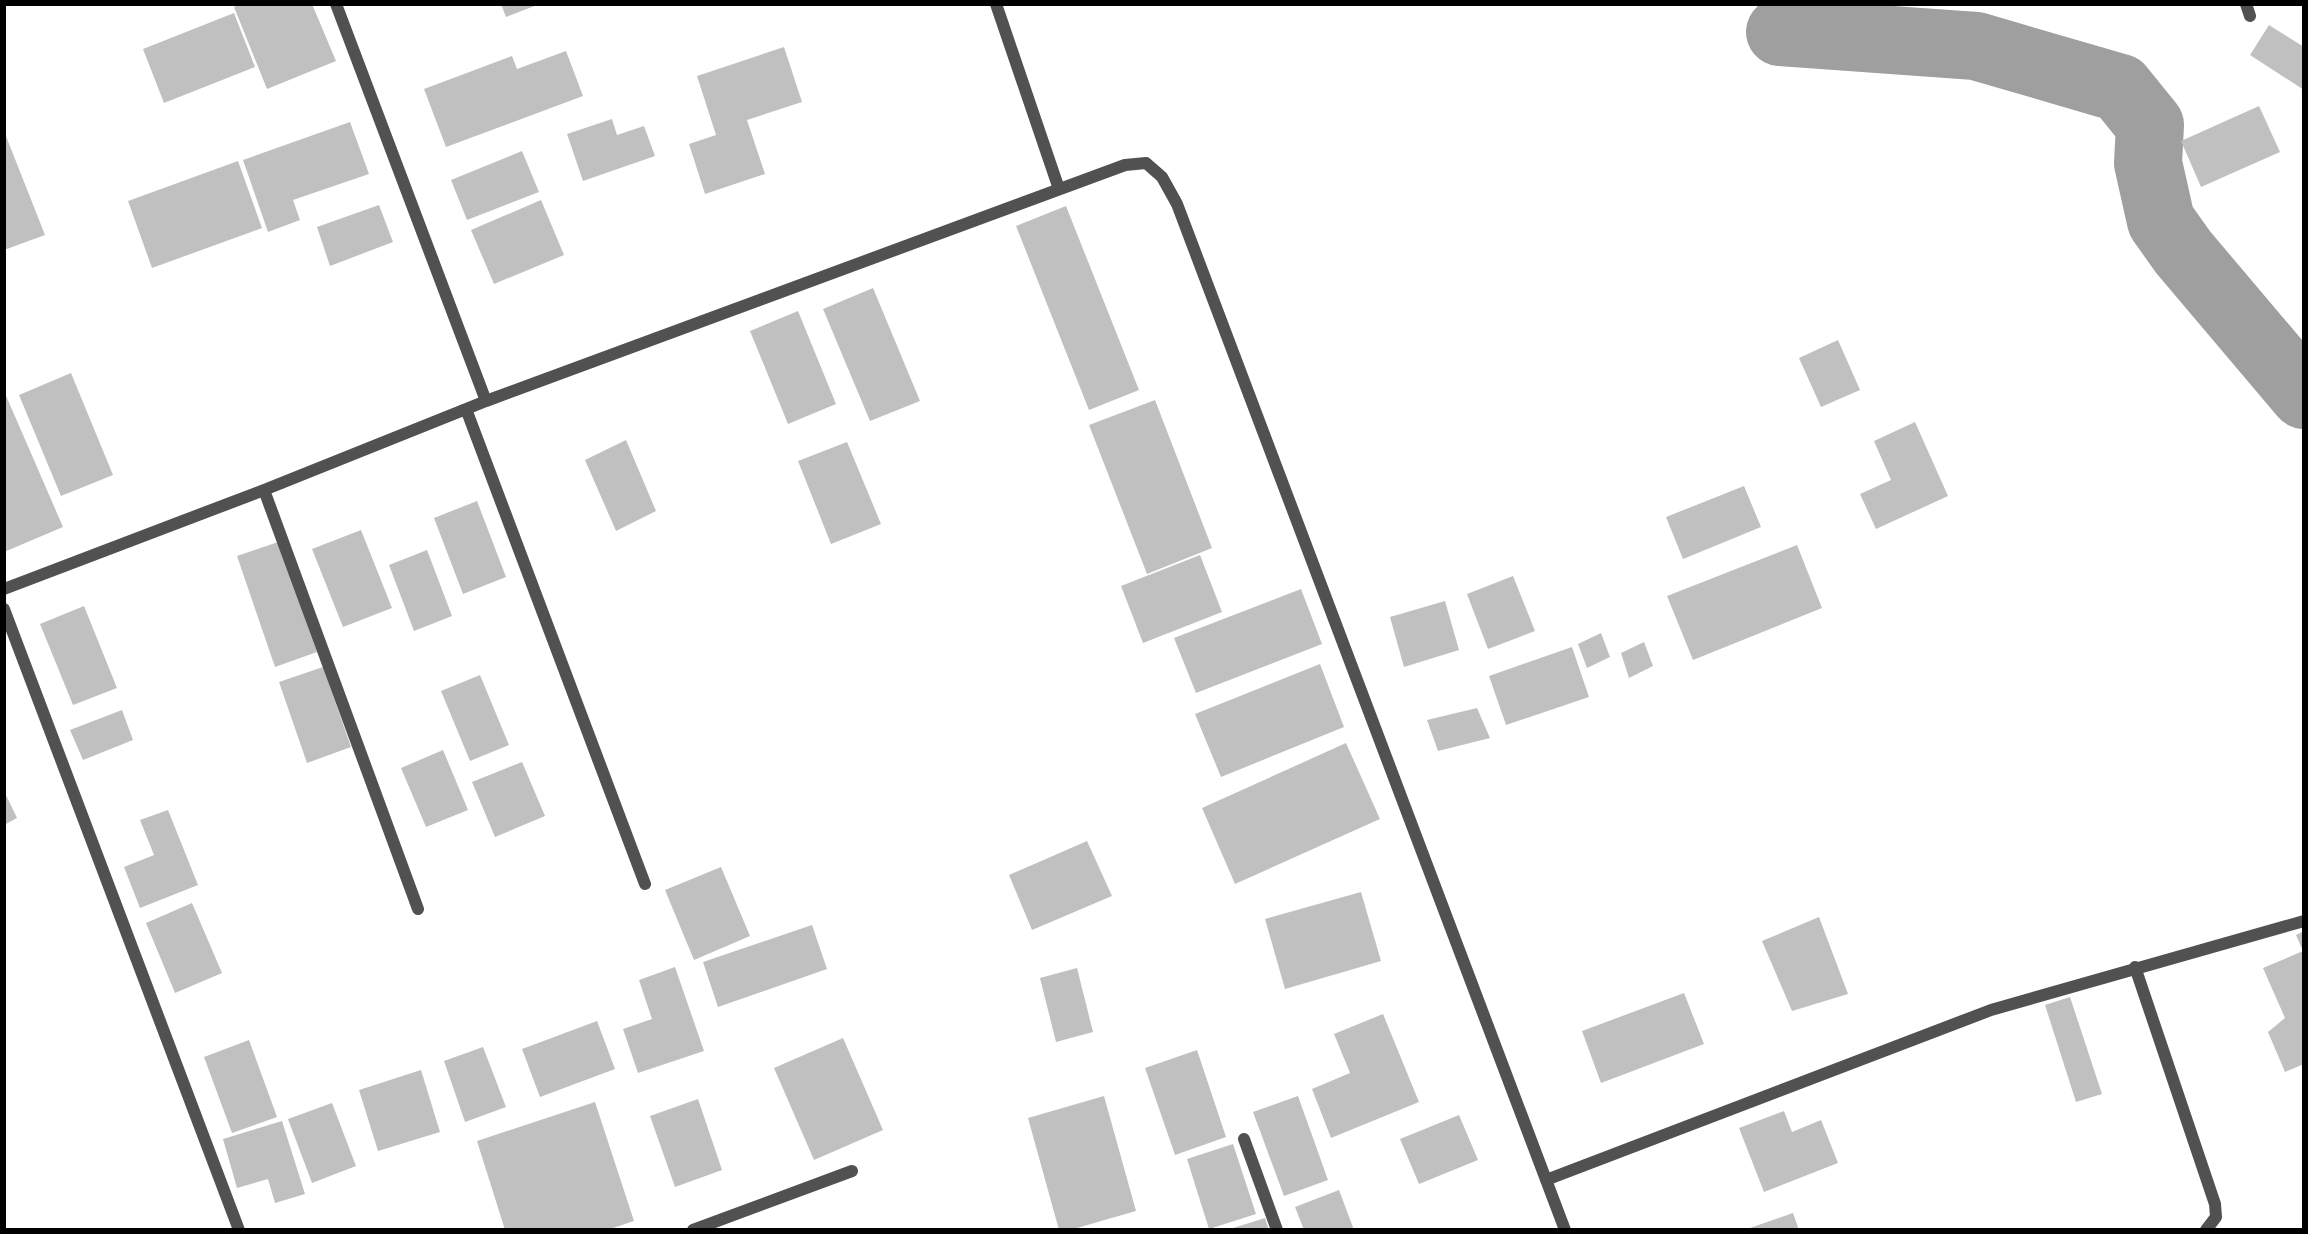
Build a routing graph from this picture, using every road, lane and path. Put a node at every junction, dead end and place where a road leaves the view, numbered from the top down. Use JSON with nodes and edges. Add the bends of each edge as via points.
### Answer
{"nodes":[{"id":1,"x":336,"y":4,"type":"edge"},
{"id":2,"x":996,"y":4,"type":"edge"},
{"id":3,"x":1059,"y":189,"type":"junction"},
{"id":4,"x":486,"y":401,"type":"junction"},
{"id":5,"x":466,"y":409,"type":"junction"},
{"id":6,"x":264,"y":490,"type":"junction"},
{"id":7,"x":4,"y":588,"type":"edge"},
{"id":8,"x":4,"y":609,"type":"edge"},
{"id":9,"x":645,"y":884,"type":"dead end"},
{"id":10,"x":418,"y":909,"type":"dead end"},
{"id":11,"x":2304,"y":921,"type":"edge"},
{"id":12,"x":2134,"y":967,"type":"junction"},
{"id":13,"x":1244,"y":1139,"type":"dead end"},
{"id":14,"x":852,"y":1171,"type":"dead end"},
{"id":15,"x":1546,"y":1180,"type":"junction"},
{"id":16,"x":238,"y":1230,"type":"edge"},
{"id":17,"x":693,"y":1230,"type":"edge"},
{"id":18,"x":1277,"y":1230,"type":"edge"},
{"id":19,"x":1565,"y":1230,"type":"edge"},
{"id":20,"x":2206,"y":1230,"type":"edge"}],
"edges":[{"from":1,"to":4,"type":"street"},
{"from":2,"to":3,"type":"street"},
{"from":3,"to":4,"type":"street"},
{"from":3,"to":15,"type":"street","via":[[1125,165],[1146,163],[1162,177],[1177,204]]},
{"from":4,"to":5,"type":"street"},
{"from":5,"to":6,"type":"street"},
{"from":5,"to":9,"type":"street"},
{"from":6,"to":7,"type":"street"},
{"from":6,"to":10,"type":"street"},
{"from":8,"to":16,"type":"street"},
{"from":11,"to":12,"type":"street"},
{"from":12,"to":15,"type":"street","via":[[1991,1010]]},
{"from":12,"to":20,"type":"street","via":[[2215,1204],[2216,1217]]},
{"from":13,"to":18,"type":"street"},
{"from":14,"to":17,"type":"street"},
{"from":15,"to":19,"type":"street"}]}
